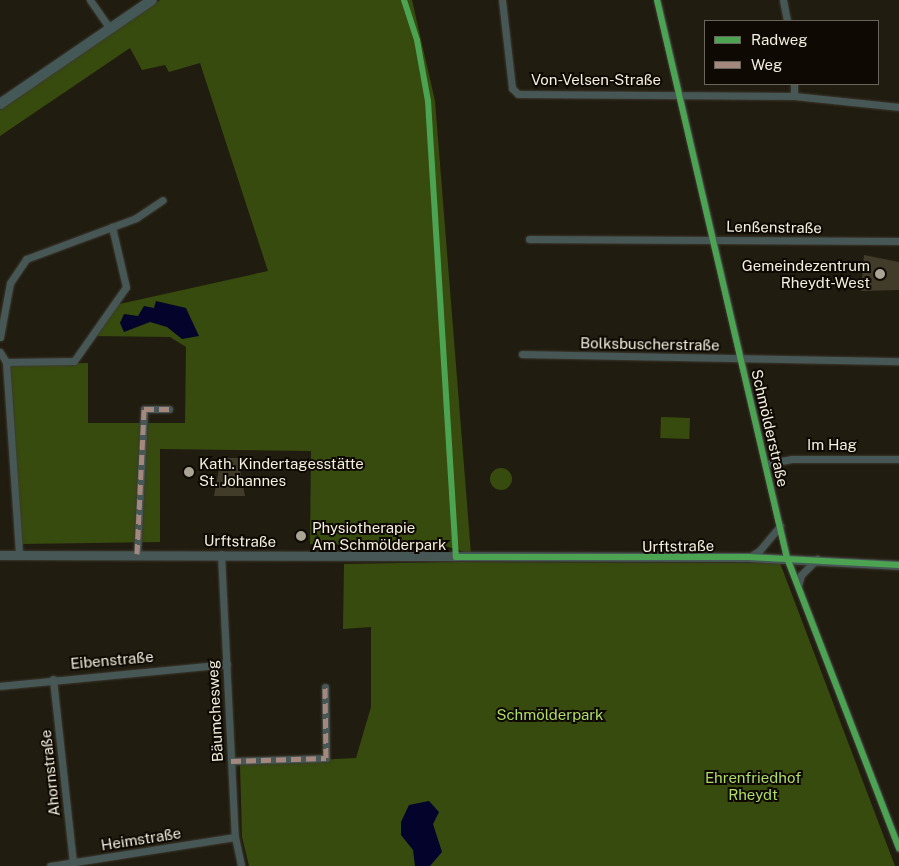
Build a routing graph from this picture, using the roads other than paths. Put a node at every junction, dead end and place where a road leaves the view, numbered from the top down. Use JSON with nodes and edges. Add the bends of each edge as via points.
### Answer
{"nodes":[{"id":1,"x":90,"y":0,"type":"edge"},
{"id":2,"x":152,"y":0,"type":"edge"},
{"id":3,"x":502,"y":0,"type":"edge"},
{"id":4,"x":658,"y":0,"type":"edge"},
{"id":5,"x":783,"y":0,"type":"edge"},
{"id":6,"x":787,"y":20,"type":"edge"},
{"id":7,"x":110,"y":29,"type":"junction"},
{"id":8,"x":794,"y":85,"type":"edge"},
{"id":9,"x":681,"y":94,"type":"junction"},
{"id":10,"x":794,"y":96,"type":"junction"},
{"id":11,"x":0,"y":104,"type":"edge"},
{"id":12,"x":899,"y":108,"type":"edge"},
{"id":13,"x":163,"y":200,"type":"dead end"},
{"id":14,"x":112,"y":227,"type":"junction"},
{"id":15,"x":529,"y":239,"type":"dead end"},
{"id":16,"x":713,"y":239,"type":"junction"},
{"id":17,"x":899,"y":241,"type":"edge"},
{"id":18,"x":0,"y":337,"type":"edge"},
{"id":19,"x":0,"y":352,"type":"edge"},
{"id":20,"x":522,"y":354,"type":"dead end"},
{"id":21,"x":742,"y":359,"type":"junction"},
{"id":22,"x":899,"y":361,"type":"edge"},
{"id":23,"x":6,"y":362,"type":"junction"},
{"id":24,"x":169,"y":409,"type":"dead end"},
{"id":25,"x":899,"y":459,"type":"edge"},
{"id":26,"x":766,"y":464,"type":"junction"},
{"id":27,"x":780,"y":526,"type":"junction"},
{"id":28,"x":136,"y":554,"type":"junction"},
{"id":29,"x":221,"y":554,"type":"junction"},
{"id":30,"x":0,"y":555,"type":"edge"},
{"id":31,"x":19,"y":555,"type":"junction"},
{"id":32,"x":748,"y":557,"type":"junction"},
{"id":33,"x":787,"y":558,"type":"junction"},
{"id":34,"x":817,"y":559,"type":"junction"},
{"id":35,"x":899,"y":565,"type":"edge"},
{"id":36,"x":799,"y":591,"type":"junction"},
{"id":37,"x":227,"y":664,"type":"junction"},
{"id":38,"x":53,"y":679,"type":"junction"},
{"id":39,"x":0,"y":686,"type":"edge"},
{"id":40,"x":325,"y":687,"type":"dead end"},
{"id":41,"x":231,"y":761,"type":"junction"},
{"id":42,"x":235,"y":837,"type":"junction"},
{"id":43,"x":899,"y":848,"type":"edge"},
{"id":44,"x":73,"y":863,"type":"junction"},
{"id":45,"x":99,"y":863,"type":"edge"},
{"id":46,"x":50,"y":866,"type":"edge"},
{"id":47,"x":241,"y":866,"type":"edge"}],
"edges":[{"from":1,"to":7,"type":"street"},
{"from":2,"to":7,"type":"main road"},
{"from":3,"to":9,"type":"street","name":"Von-Velsen-Straße","via":[[512,88],[518,94]]},
{"from":4,"to":9,"type":"street","name":"Schmölderstraße"},
{"from":5,"to":6,"type":"street"},
{"from":7,"to":11,"type":"main road"},
{"from":8,"to":10,"type":"street"},
{"from":9,"to":10,"type":"street","name":"Von-Velsen-Straße"},
{"from":9,"to":16,"type":"street","name":"Schmölderstraße"},
{"from":10,"to":12,"type":"street","name":"Von-Velsen-Straße"},
{"from":13,"to":14,"type":"street"},
{"from":14,"to":18,"type":"street","via":[[26,259],[10,283]]},
{"from":14,"to":23,"type":"street","via":[[126,287],[74,360]]},
{"from":15,"to":16,"type":"street","name":"Lenßenstraße"},
{"from":16,"to":17,"type":"street","name":"Lenßenstraße"},
{"from":16,"to":21,"type":"street","name":"Schmölderstraße"},
{"from":19,"to":23,"type":"street"},
{"from":20,"to":21,"type":"street","name":"Bolksbuscherstraße"},
{"from":21,"to":22,"type":"street","name":"Bolksbuscherstraße"},
{"from":21,"to":26,"type":"street","name":"Schmölderstraße"},
{"from":23,"to":31,"type":"street"},
{"from":24,"to":28,"type":"street","via":[[144,409]]},
{"from":25,"to":26,"type":"street","name":"Im Hag","via":[[792,459]]},
{"from":26,"to":27,"type":"street","name":"Schmölderstraße"},
{"from":27,"to":32,"type":"street","via":[[759,551]]},
{"from":27,"to":33,"type":"street","name":"Schmölderstraße"},
{"from":28,"to":29,"type":"street","name":"Urftstraße"},
{"from":28,"to":31,"type":"street","name":"Urftstraße"},
{"from":29,"to":32,"type":"street","name":"Urftstraße","via":[[577,560]]},
{"from":29,"to":37,"type":"street","name":"Bäumchesweg"},
{"from":30,"to":31,"type":"street","name":"Urftstraße"},
{"from":32,"to":33,"type":"street","name":"Urftstraße"},
{"from":33,"to":34,"type":"street","name":"Urftstraße"},
{"from":33,"to":36,"type":"street","name":"Schmölderstraße"},
{"from":34,"to":35,"type":"street","name":"Urftstraße"},
{"from":34,"to":36,"type":"street","via":[[801,575]]},
{"from":36,"to":43,"type":"street","name":"Schmölderstraße"},
{"from":37,"to":38,"type":"street","name":"Eibenstraße"},
{"from":37,"to":41,"type":"street","name":"Bäumchesweg"},
{"from":38,"to":39,"type":"street","name":"Eibenstraße"},
{"from":38,"to":44,"type":"street","name":"Ahornstraße"},
{"from":40,"to":41,"type":"street","via":[[326,758]]},
{"from":41,"to":42,"type":"street","name":"Bäumchesweg"},
{"from":42,"to":45,"type":"street","name":"Heimstraße"},
{"from":42,"to":47,"type":"street","name":"Bäumchesweg"},
{"from":44,"to":45,"type":"street","name":"Heimstraße"},
{"from":44,"to":46,"type":"street","name":"Heimstraße"}]}
